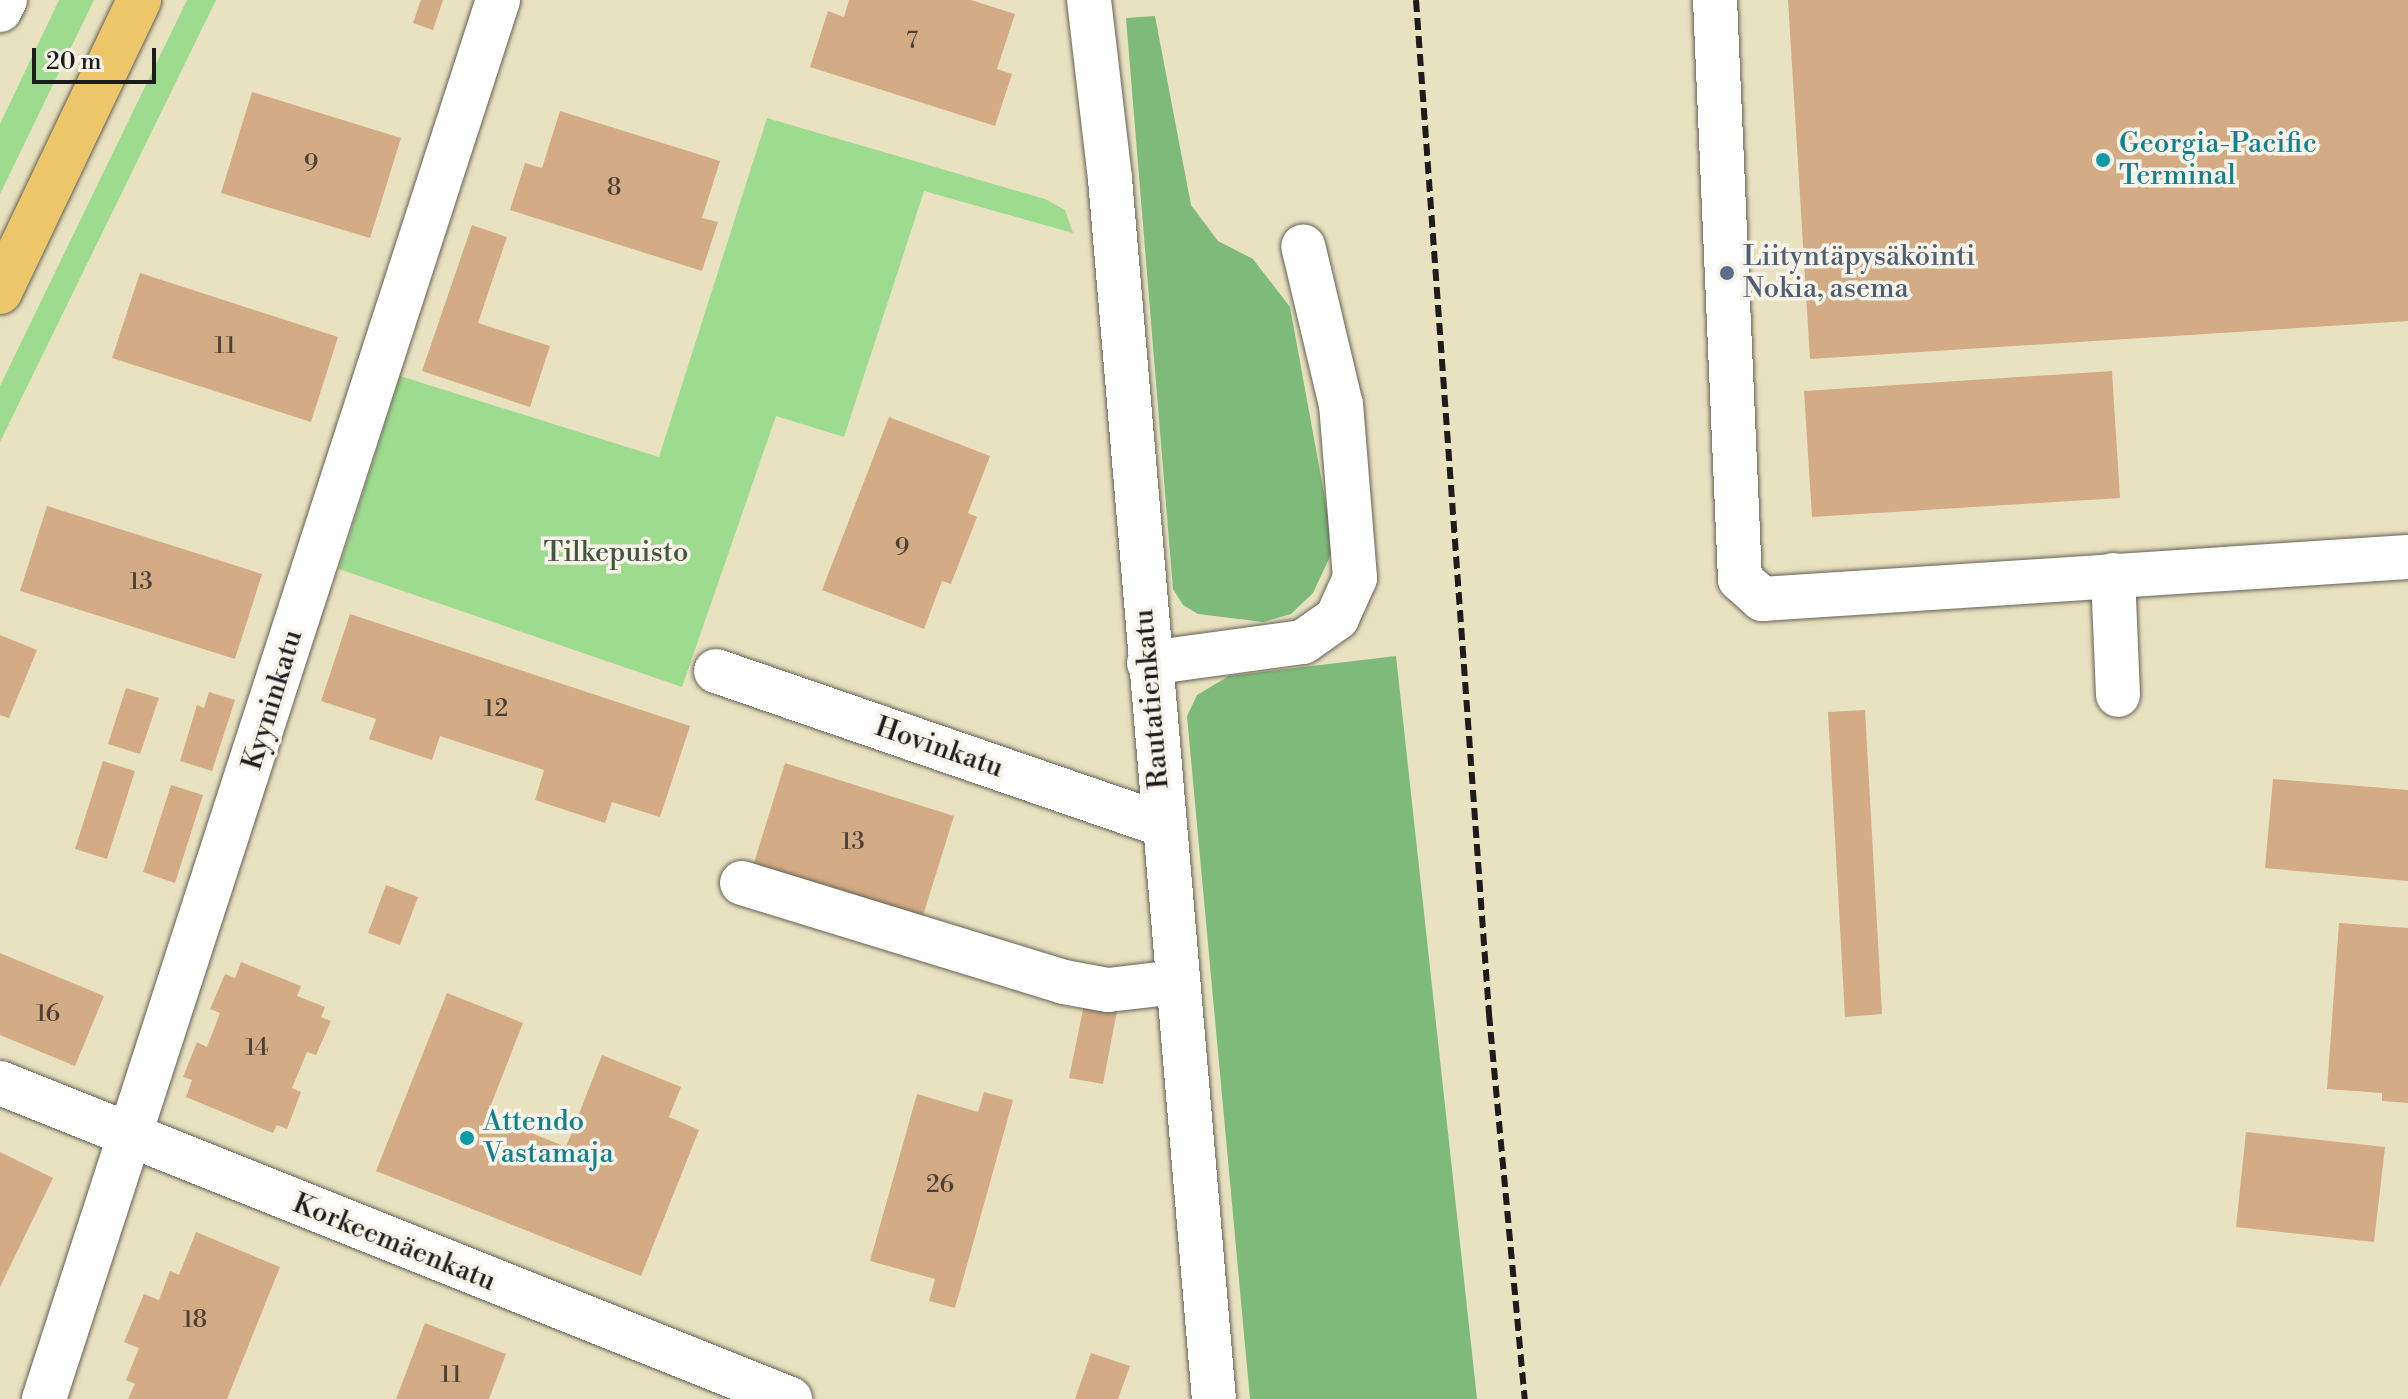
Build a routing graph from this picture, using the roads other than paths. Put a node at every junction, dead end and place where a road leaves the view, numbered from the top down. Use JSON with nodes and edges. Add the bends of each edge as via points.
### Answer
{"nodes":[{"id":1,"x":5,"y":0,"type":"edge"},
{"id":2,"x":139,"y":0,"type":"edge"},
{"id":3,"x":498,"y":0,"type":"edge"},
{"id":4,"x":1089,"y":0,"type":"edge"},
{"id":5,"x":1715,"y":0,"type":"edge"},
{"id":6,"x":0,"y":10,"type":"edge"},
{"id":7,"x":1303,"y":246,"type":"dead end"},
{"id":8,"x":0,"y":292,"type":"edge"},
{"id":9,"x":2408,"y":557,"type":"edge"},
{"id":10,"x":2113,"y":575,"type":"junction"},
{"id":11,"x":1149,"y":663,"type":"junction"},
{"id":12,"x":716,"y":671,"type":"dead end"},
{"id":13,"x":2118,"y":695,"type":"dead end"},
{"id":14,"x":1162,"y":825,"type":"junction"},
{"id":15,"x":742,"y":883,"type":"dead end"},
{"id":16,"x":1176,"y":982,"type":"junction"},
{"id":17,"x":0,"y":1083,"type":"edge"},
{"id":18,"x":130,"y":1135,"type":"junction"},
{"id":19,"x":44,"y":1399,"type":"edge"},
{"id":20,"x":790,"y":1399,"type":"edge"},
{"id":21,"x":1214,"y":1399,"type":"edge"}],
"edges":[{"from":1,"to":6,"type":"street"},
{"from":2,"to":8,"type":"main road"},
{"from":3,"to":18,"type":"street","name":"Kyyninkatu"},
{"from":4,"to":11,"type":"street","name":"Rautatienkatu","via":[[1110,179]]},
{"from":5,"to":10,"type":"street","via":[[1740,579],[1762,599]]},
{"from":7,"to":11,"type":"street","via":[[1341,405],[1355,578],[1337,618],[1303,642]]},
{"from":9,"to":10,"type":"street"},
{"from":10,"to":13,"type":"street"},
{"from":11,"to":14,"type":"street","name":"Rautatienkatu"},
{"from":12,"to":14,"type":"street","name":"Hovinkatu"},
{"from":14,"to":16,"type":"street","name":"Rautatienkatu"},
{"from":15,"to":16,"type":"street","via":[[1064,982],[1108,990]]},
{"from":16,"to":21,"type":"street","name":"Rautatienkatu"},
{"from":17,"to":18,"type":"street","name":"Korkeemäenkatu"},
{"from":18,"to":19,"type":"street","name":"Kyyninkatu"},
{"from":18,"to":20,"type":"street","name":"Korkeemäenkatu"}]}
